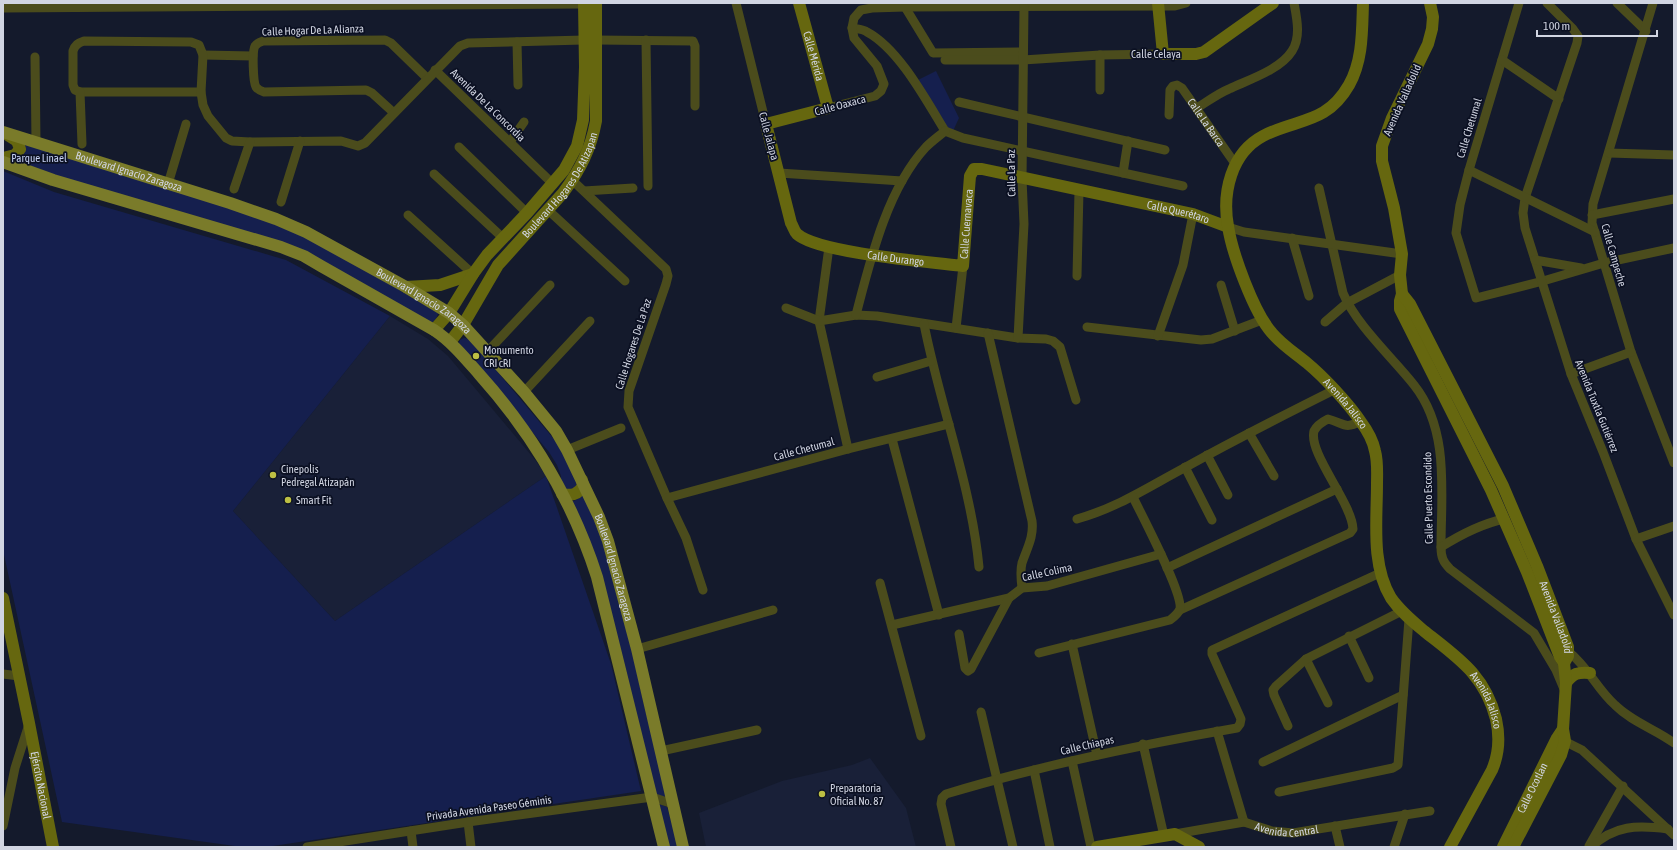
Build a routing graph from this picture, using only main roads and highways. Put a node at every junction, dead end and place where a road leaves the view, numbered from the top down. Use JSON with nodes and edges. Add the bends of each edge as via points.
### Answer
{"nodes":[{"id":1,"x":3,"y":132,"type":"edge"},
{"id":2,"x":3,"y":162,"type":"edge"},
{"id":3,"x":664,"y":847,"type":"edge"},
{"id":4,"x":684,"y":847,"type":"edge"}],
"edges":[{"from":1,"to":4,"type":"main road","name":"Boulevard Ignacio Zaragoza","via":[[276,219],[306,232],[449,313],[488,351],[556,431],[599,517],[608,541],[637,649]]},
{"from":2,"to":3,"type":"main road","name":"Boulevard Ignacio Zaragoza","via":[[53,180],[304,256],[434,330],[450,342],[524,429],[562,494],[589,552]]}]}
